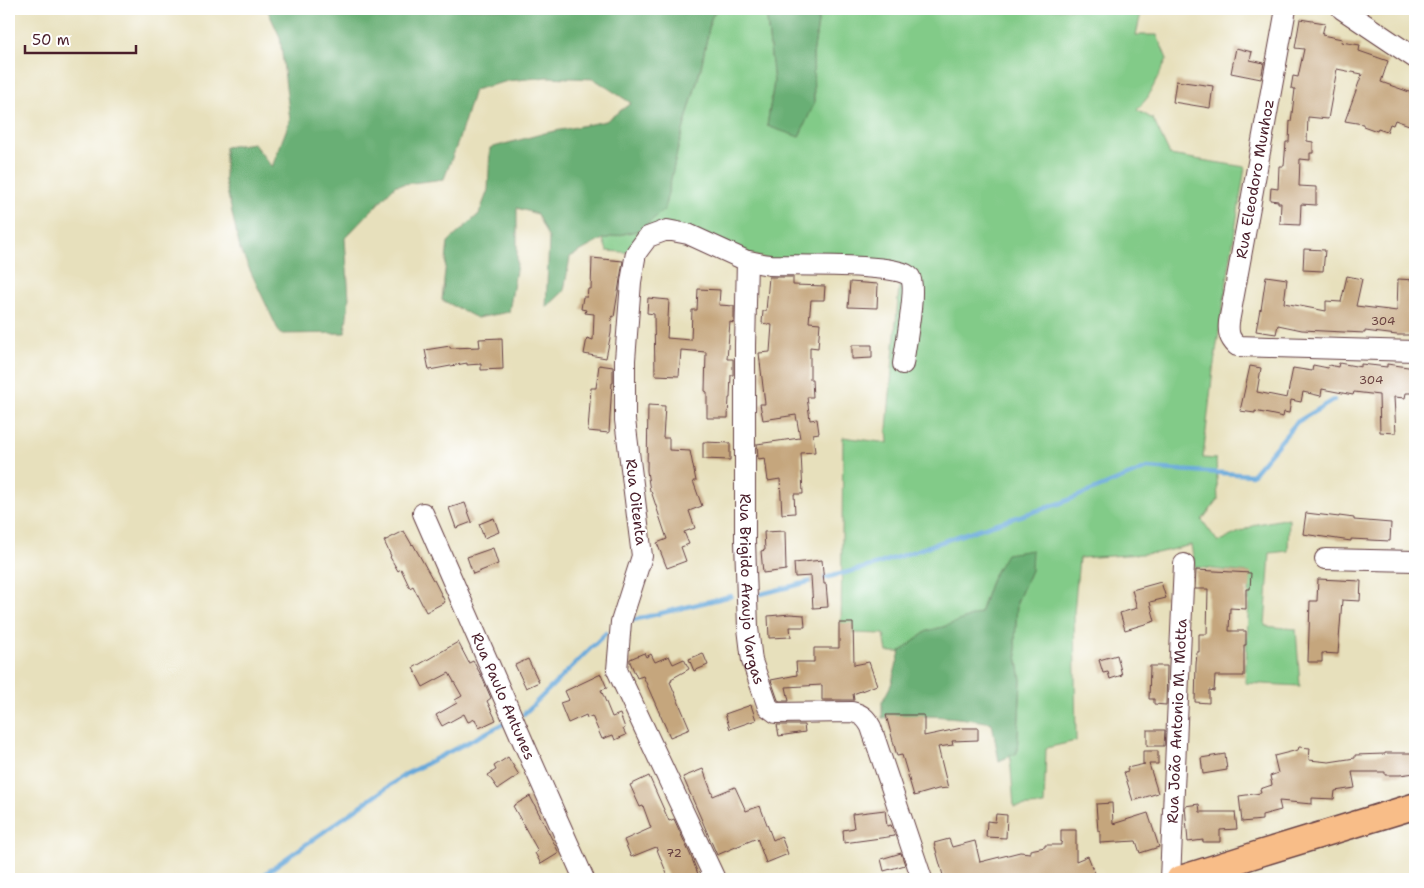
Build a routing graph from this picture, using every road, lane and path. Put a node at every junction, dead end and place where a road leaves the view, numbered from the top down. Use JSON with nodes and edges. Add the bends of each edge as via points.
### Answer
{"nodes":[{"id":1,"x":1286,"y":9,"type":"edge"},
{"id":2,"x":1342,"y":9,"type":"edge"},
{"id":3,"x":1415,"y":58,"type":"edge"},
{"id":4,"x":747,"y":261,"type":"junction"},
{"id":5,"x":1415,"y":352,"type":"edge"},
{"id":6,"x":903,"y":364,"type":"dead end"},
{"id":7,"x":423,"y":513,"type":"dead end"},
{"id":8,"x":1325,"y":559,"type":"dead end"},
{"id":9,"x":1415,"y":561,"type":"edge"},
{"id":10,"x":1184,"y":564,"type":"dead end"},
{"id":11,"x":1415,"y":806,"type":"edge"},
{"id":12,"x":584,"y":879,"type":"edge"},
{"id":13,"x":715,"y":879,"type":"edge"},
{"id":14,"x":922,"y":879,"type":"edge"},
{"id":15,"x":1170,"y":879,"type":"edge"},
{"id":16,"x":1179,"y":879,"type":"edge"}],
"edges":[{"from":1,"to":5,"type":"street","name":"Rua Eleodoro Munhoz","via":[[1229,322],[1230,339],[1238,346]]},
{"from":2,"to":3,"type":"street"},
{"from":4,"to":6,"type":"street","via":[[867,267],[908,274],[912,283],[911,304]]},
{"from":4,"to":13,"type":"street","name":"Rua Oitenta","via":[[688,234],[667,230],[648,237],[636,253],[625,360],[625,420],[642,556],[620,622],[617,670]]},
{"from":4,"to":14,"type":"street","name":"Rua Brigido Araujo Vargas","via":[[745,541],[752,661],[768,706],[776,713],[852,712],[865,717]]},
{"from":7,"to":12,"type":"street","name":"Rua Paulo Antunes"},
{"from":8,"to":9,"type":"street"},
{"from":10,"to":15,"type":"street","name":"Rua João Antonio M. Motta"},
{"from":11,"to":16,"type":"main road"}]}
